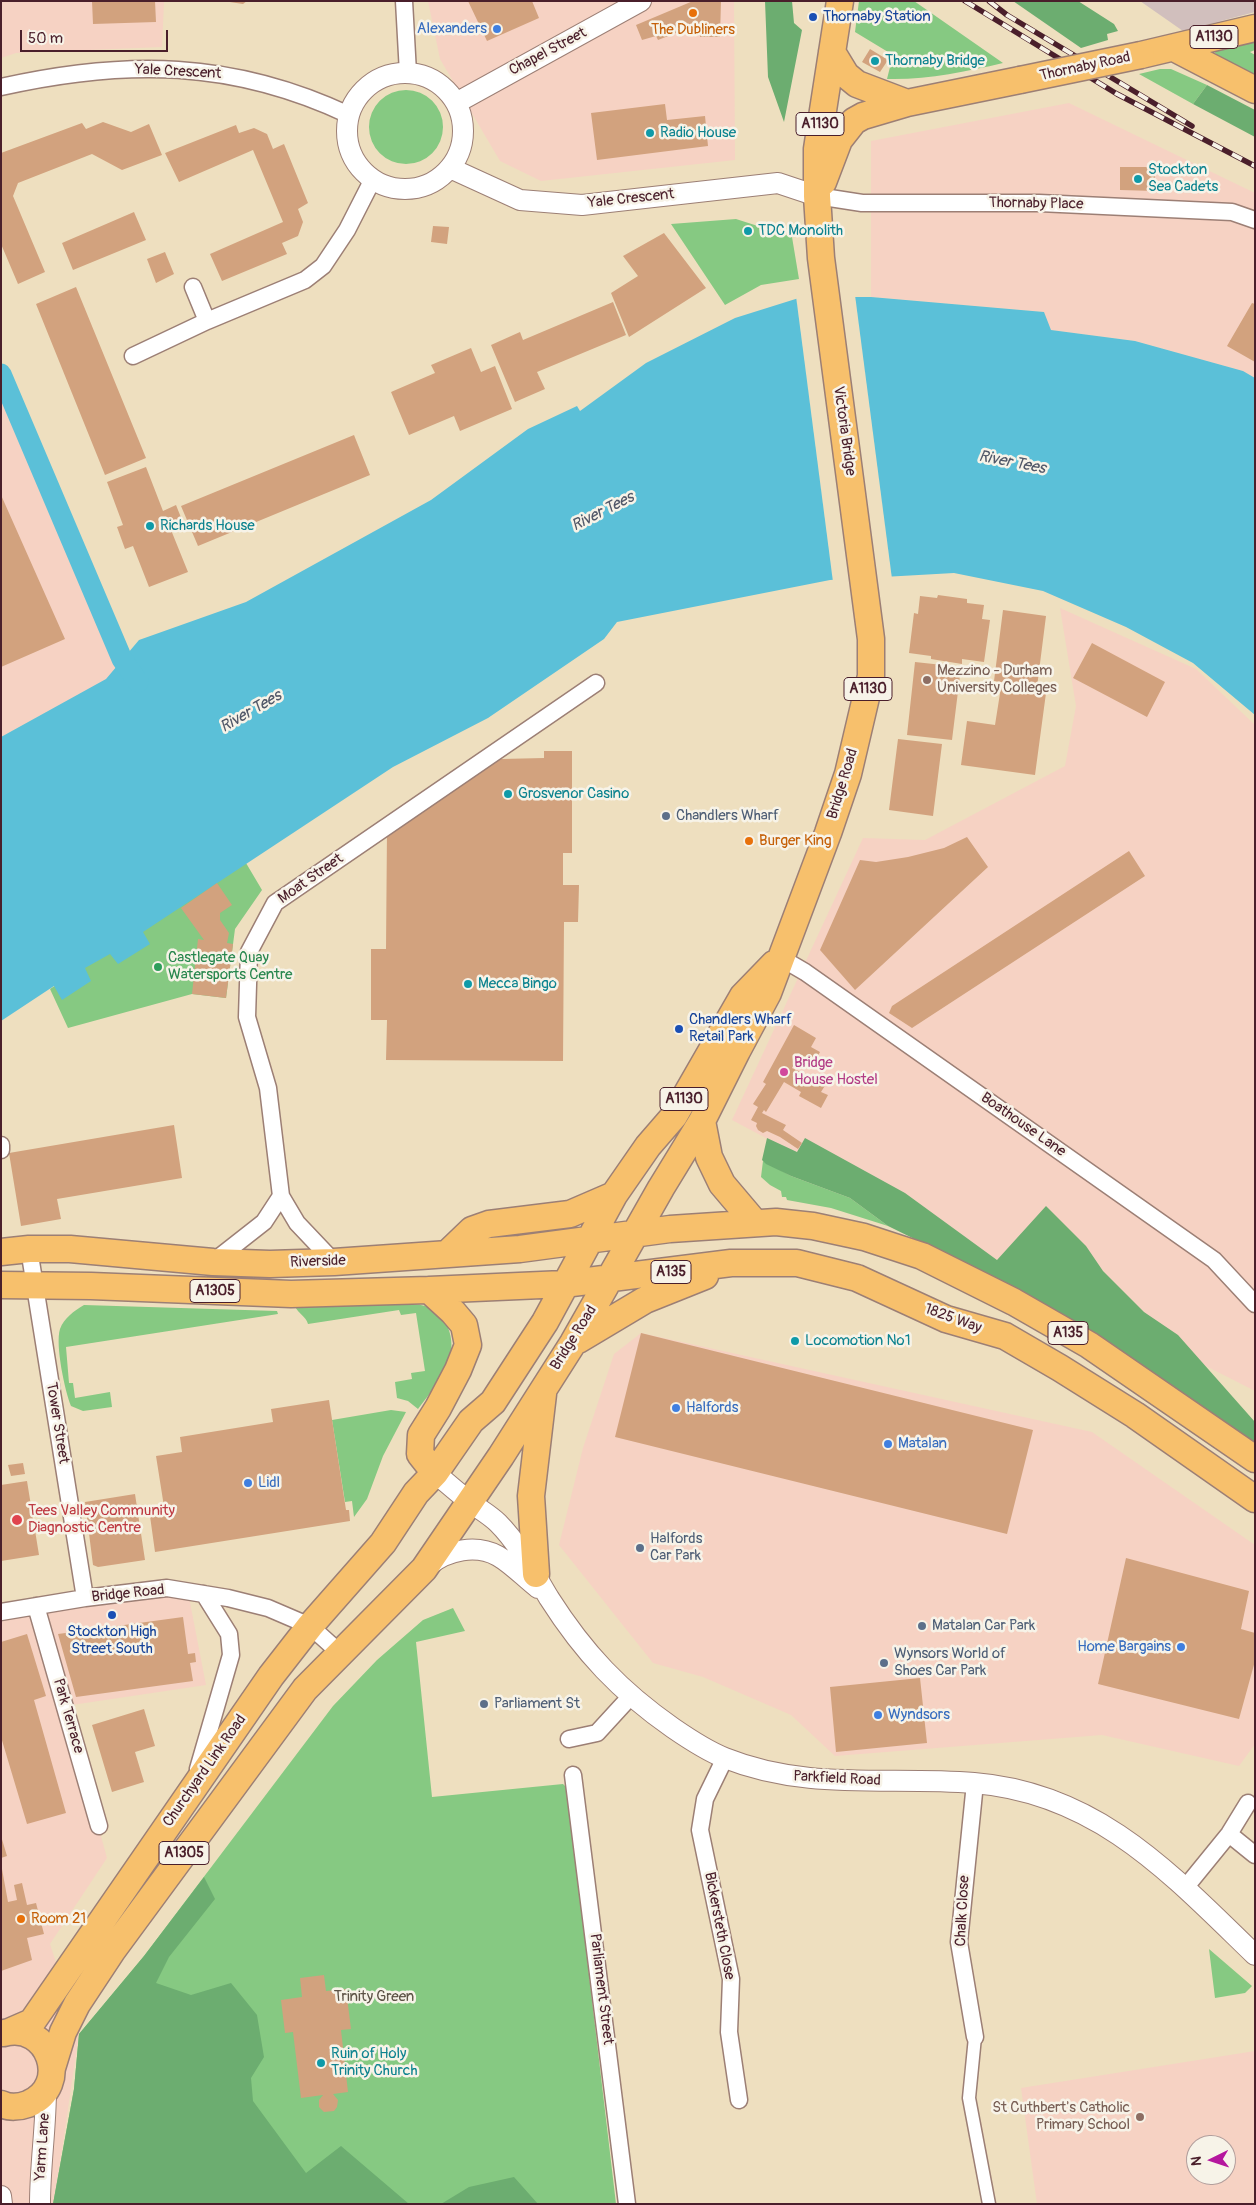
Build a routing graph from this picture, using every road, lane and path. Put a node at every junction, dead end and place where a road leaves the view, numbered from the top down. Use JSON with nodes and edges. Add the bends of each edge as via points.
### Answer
{"nodes":[{"id":1,"x":404,"y":1,"type":"edge"},
{"id":2,"x":641,"y":1,"type":"edge"},
{"id":3,"x":840,"y":1,"type":"edge"},
{"id":4,"x":1255,"y":28,"type":"edge"},
{"id":5,"x":1174,"y":48,"type":"junction"},
{"id":6,"x":832,"y":52,"type":"junction"},
{"id":7,"x":408,"y":72,"type":"junction"},
{"id":8,"x":1,"y":87,"type":"edge"},
{"id":9,"x":1255,"y":90,"type":"edge"},
{"id":10,"x":456,"y":103,"type":"junction"},
{"id":11,"x":907,"y":103,"type":"junction"},
{"id":12,"x":349,"y":115,"type":"junction"},
{"id":13,"x":450,"y":168,"type":"junction"},
{"id":14,"x":373,"y":179,"type":"junction"},
{"id":15,"x":817,"y":196,"type":"junction"},
{"id":16,"x":1255,"y":220,"type":"edge"},
{"id":17,"x":193,"y":287,"type":"dead end"},
{"id":18,"x":207,"y":321,"type":"junction"},
{"id":19,"x":133,"y":356,"type":"dead end"},
{"id":20,"x":867,"y":603,"type":"joint"},
{"id":21,"x":596,"y":684,"type":"dead end"},
{"id":22,"x":781,"y":958,"type":"junction"},
{"id":23,"x":702,"y":1121,"type":"junction"},
{"id":24,"x":1,"y":1145,"type":"edge"},
{"id":25,"x":1,"y":1150,"type":"edge"},
{"id":26,"x":614,"y":1195,"type":"junction"},
{"id":27,"x":281,"y":1196,"type":"junction"},
{"id":28,"x":755,"y":1223,"type":"junction"},
{"id":29,"x":634,"y":1234,"type":"junction"},
{"id":30,"x":588,"y":1240,"type":"junction"},
{"id":31,"x":28,"y":1249,"type":"junction"},
{"id":32,"x":1,"y":1252,"type":"edge"},
{"id":33,"x":448,"y":1253,"type":"junction"},
{"id":34,"x":213,"y":1262,"type":"junction"},
{"id":35,"x":334,"y":1262,"type":"junction"},
{"id":36,"x":731,"y":1263,"type":"junction"},
{"id":37,"x":611,"y":1279,"type":"junction"},
{"id":38,"x":564,"y":1284,"type":"junction"},
{"id":39,"x":1,"y":1285,"type":"edge"},
{"id":40,"x":34,"y":1285,"type":"junction"},
{"id":41,"x":429,"y":1290,"type":"junction"},
{"id":42,"x":1255,"y":1304,"type":"edge"},
{"id":43,"x":573,"y":1343,"type":"junction"},
{"id":44,"x":544,"y":1386,"type":"junction"},
{"id":45,"x":470,"y":1421,"type":"joint"},
{"id":46,"x":1255,"y":1459,"type":"edge"},
{"id":47,"x":435,"y":1474,"type":"junction"},
{"id":48,"x":1255,"y":1499,"type":"edge"},
{"id":49,"x":468,"y":1502,"type":"junction"},
{"id":50,"x":424,"y":1568,"type":"junction"},
{"id":51,"x":536,"y":1574,"type":"junction"},
{"id":52,"x":204,"y":1594,"type":"junction"},
{"id":53,"x":85,"y":1598,"type":"junction"},
{"id":54,"x":549,"y":1598,"type":"junction"},
{"id":55,"x":36,"y":1606,"type":"junction"},
{"id":56,"x":1,"y":1612,"type":"edge"},
{"id":57,"x":310,"y":1626,"type":"junction"},
{"id":58,"x":340,"y":1652,"type":"junction"},
{"id":59,"x":630,"y":1696,"type":"junction"},
{"id":60,"x":570,"y":1739,"type":"dead end"},
{"id":61,"x":724,"y":1758,"type":"junction"},
{"id":62,"x":573,"y":1775,"type":"dead end"},
{"id":63,"x":975,"y":1783,"type":"junction"},
{"id":64,"x":190,"y":1793,"type":"junction"},
{"id":65,"x":1248,"y":1803,"type":"dead end"},
{"id":66,"x":98,"y":1826,"type":"dead end"},
{"id":67,"x":1229,"y":1834,"type":"junction"},
{"id":68,"x":1255,"y":1855,"type":"edge"},
{"id":69,"x":1185,"y":1888,"type":"junction"},
{"id":70,"x":1255,"y":1955,"type":"edge"},
{"id":71,"x":4,"y":2033,"type":"edge"},
{"id":72,"x":975,"y":2037,"type":"joint"},
{"id":73,"x":49,"y":2079,"type":"junction"},
{"id":74,"x":739,"y":2100,"type":"dead end"},
{"id":75,"x":1,"y":2104,"type":"edge"},
{"id":76,"x":1,"y":2196,"type":"edge"},
{"id":77,"x":2,"y":2204,"type":"edge"},
{"id":78,"x":40,"y":2204,"type":"edge"},
{"id":79,"x":627,"y":2204,"type":"edge"},
{"id":80,"x":989,"y":2204,"type":"edge"}],
"edges":[{"from":1,"to":7,"type":"street"},
{"from":2,"to":10,"type":"street","name":"Chapel Street"},
{"from":3,"to":6,"type":"main road","number":"A1130"},
{"from":4,"to":5,"type":"main road","number":"A1130"},
{"from":5,"to":9,"type":"main road","number":"A1130"},
{"from":5,"to":11,"type":"main road","name":"Thornaby Road","number":"A1130","bridge":true},
{"from":6,"to":11,"type":"main road","via":[[846,75],[857,84]]},
{"from":6,"to":15,"type":"main road","number":"A1130","via":[[817,149]]},
{"from":7,"to":10,"type":"street","via":[[427,77],[444,87]]},
{"from":7,"to":12,"type":"street","via":[[389,75],[371,83],[358,97]]},
{"from":8,"to":12,"type":"street","name":"Yale Crescent","via":[[113,69],[196,70],[273,86]]},
{"from":10,"to":13,"type":"street","via":[[462,119],[463,136],[459,153]]},
{"from":11,"to":15,"type":"main road","number":"A1130","via":[[854,120],[839,140]]},
{"from":12,"to":14,"type":"street","via":[[350,151],[359,167]]},
{"from":13,"to":14,"type":"street","via":[[437,180],[422,187],[388,187]]},
{"from":13,"to":15,"type":"street","name":"Yale Crescent","via":[[529,201],[582,205],[778,183]]},
{"from":14,"to":18,"type":"street","via":[[347,230],[323,266],[305,280]]},
{"from":15,"to":16,"type":"street","name":"Thornaby Place","via":[[862,203],[1039,203],[1232,212]]},
{"from":15,"to":20,"type":"main road","name":"Victoria Bridge","number":"A1130","via":[[821,258]]},
{"from":17,"to":18,"type":"street"},
{"from":18,"to":19,"type":"street"},
{"from":20,"to":22,"type":"main road","name":"Bridge Road","number":"A1130","via":[[871,676],[848,774]]},
{"from":21,"to":27,"type":"street","name":"Moat Street","via":[[275,903],[249,952],[247,1017],[268,1088]]},
{"from":22,"to":23,"type":"main road","name":"Bridge Road","number":"A1130","via":[[768,993]]},
{"from":22,"to":26,"type":"main road","name":"Bridge Road","number":"A1130","via":[[743,996],[674,1116],[648,1146]]},
{"from":22,"to":42,"type":"street","name":"Boathouse Lane","via":[[1214,1260]]},
{"from":23,"to":28,"type":"main road","via":[[709,1157],[722,1184]]},
{"from":23,"to":29,"type":"main road","name":"Bridge Road","number":"A1130"},
{"from":24,"to":25,"type":"street"},
{"from":26,"to":30,"type":"main road","name":"Bridge Road","number":"A1130"},
{"from":26,"to":33,"type":"main road","via":[[570,1214],[489,1224],[472,1230]]},
{"from":27,"to":34,"type":"street","via":[[264,1222]]},
{"from":27,"to":35,"type":"street","name":"Moat Street","via":[[297,1223]]},
{"from":28,"to":29,"type":"main road","number":"A135"},
{"from":28,"to":46,"type":"main road","number":"A135","via":[[813,1226],[864,1237],[922,1256],[1014,1302],[1089,1345]]},
{"from":29,"to":30,"type":"main road","name":"Riverside","number":"A1305"},
{"from":29,"to":37,"type":"main road","name":"Bridge Road","number":"A1305"},
{"from":30,"to":33,"type":"main road","name":"Riverside","number":"A1305","via":[[520,1249]]},
{"from":30,"to":38,"type":"main road","name":"Bridge Road","number":"A1130"},
{"from":31,"to":32,"type":"main road","name":"Riverside","number":"A1305"},
{"from":31,"to":34,"type":"main road","name":"Riverside","number":"A1305","via":[[70,1249]]},
{"from":31,"to":40,"type":"street","name":"Tower Street"},
{"from":33,"to":35,"type":"main road","name":"Riverside","number":"A1305"},
{"from":34,"to":35,"type":"main road","name":"Riverside","number":"A1305"},
{"from":36,"to":37,"type":"main road","name":"1825 Way","number":"A135"},
{"from":36,"to":43,"type":"main road","number":"A1305","via":[[684,1286],[645,1300]]},
{"from":36,"to":48,"type":"main road","name":"1825 Way","number":"A135","via":[[786,1262],[856,1278],[946,1319],[1005,1336],[1135,1415]]},
{"from":37,"to":38,"type":"main road","name":"Riverside","number":"A1305"},
{"from":37,"to":43,"type":"main road","name":"Bridge Road","number":"A1305"},
{"from":38,"to":41,"type":"main road","name":"Riverside","number":"A1305"},
{"from":38,"to":45,"type":"main road","name":"Bridge Road","number":"A1130","via":[[493,1402]]},
{"from":39,"to":40,"type":"main road","name":"Riverside","number":"A1305"},
{"from":40,"to":41,"type":"main road","name":"Riverside","number":"A1305","via":[[291,1294]]},
{"from":40,"to":53,"type":"street","name":"Tower Street"},
{"from":41,"to":47,"type":"main road","via":[[464,1325],[468,1345],[458,1370],[421,1435],[420,1454]]},
{"from":43,"to":44,"type":"main road","name":"Bridge Road","number":"A1305"},
{"from":44,"to":49,"type":"main road","name":"Bridge Road","number":"A1305"},
{"from":44,"to":51,"type":"main road","via":[[531,1496]]},
{"from":45,"to":47,"type":"main road","name":"Bridge Road","number":"A1305"},
{"from":47,"to":49,"type":"street","name":"Parkfield Road"},
{"from":47,"to":57,"type":"main road","name":"Bridge Road","number":"A1305","via":[[416,1493],[383,1543]]},
{"from":49,"to":50,"type":"main road","name":"Bridge Road","number":"A1305"},
{"from":49,"to":51,"type":"street","name":"Parkfield Road","via":[[498,1522]]},
{"from":50,"to":54,"type":"street","via":[[440,1556],[462,1550],[480,1550],[498,1556]]},
{"from":50,"to":58,"type":"main road","name":"Bridge Road","number":"A1305"},
{"from":51,"to":54,"type":"street","name":"Parkfield Road"},
{"from":52,"to":53,"type":"street","name":"Bridge Road","via":[[167,1588]]},
{"from":52,"to":57,"type":"street","name":"Bridge Road","via":[[268,1608]]},
{"from":52,"to":64,"type":"street","via":[[229,1634],[231,1654]]},
{"from":53,"to":55,"type":"street","name":"Bridge Road"},
{"from":54,"to":59,"type":"street","name":"Parkfield Road","via":[[584,1649]]},
{"from":55,"to":56,"type":"street","name":"Bridge Road"},
{"from":55,"to":66,"type":"street","name":"Park Terrace"},
{"from":57,"to":58,"type":"street","name":"Bridge Road"},
{"from":57,"to":64,"type":"main road","name":"Churchyard Link Road","number":"A1305"},
{"from":58,"to":73,"type":"main road","name":"Churchyard Link Road","number":"A1305","via":[[305,1689],[112,1951],[66,2025]]},
{"from":59,"to":60,"type":"street","via":[[597,1733]]},
{"from":59,"to":61,"type":"street","name":"Parkfield Road","via":[[691,1741]]},
{"from":61,"to":63,"type":"street","name":"Parkfield Road","via":[[782,1776],[824,1781]]},
{"from":61,"to":74,"type":"street","name":"Bickersteth Close","via":[[705,1799],[700,1830],[731,1979],[729,2032]]},
{"from":62,"to":79,"type":"street","name":"Parliament Street"},
{"from":63,"to":69,"type":"street","name":"Parkfield Road","via":[[1033,1794],[1088,1816],[1135,1846]]},
{"from":63,"to":72,"type":"street","name":"Chalk Close","via":[[959,1942]]},
{"from":64,"to":71,"type":"main road","name":"Churchyard Link Road","number":"A1305","via":[[32,2022]]},
{"from":65,"to":67,"type":"street"},
{"from":67,"to":68,"type":"street"},
{"from":67,"to":69,"type":"street"},
{"from":69,"to":70,"type":"street","name":"Parkfield Road"},
{"from":71,"to":73,"type":"main road","number":"A1305","via":[[27,2034],[43,2045],[49,2056]]},
{"from":72,"to":80,"type":"street","via":[[969,2098]]},
{"from":73,"to":75,"type":"main road","via":[[35,2101],[21,2106]]},
{"from":73,"to":78,"type":"street","name":"Yarm Lane"},
{"from":76,"to":77,"type":"street"}]}
